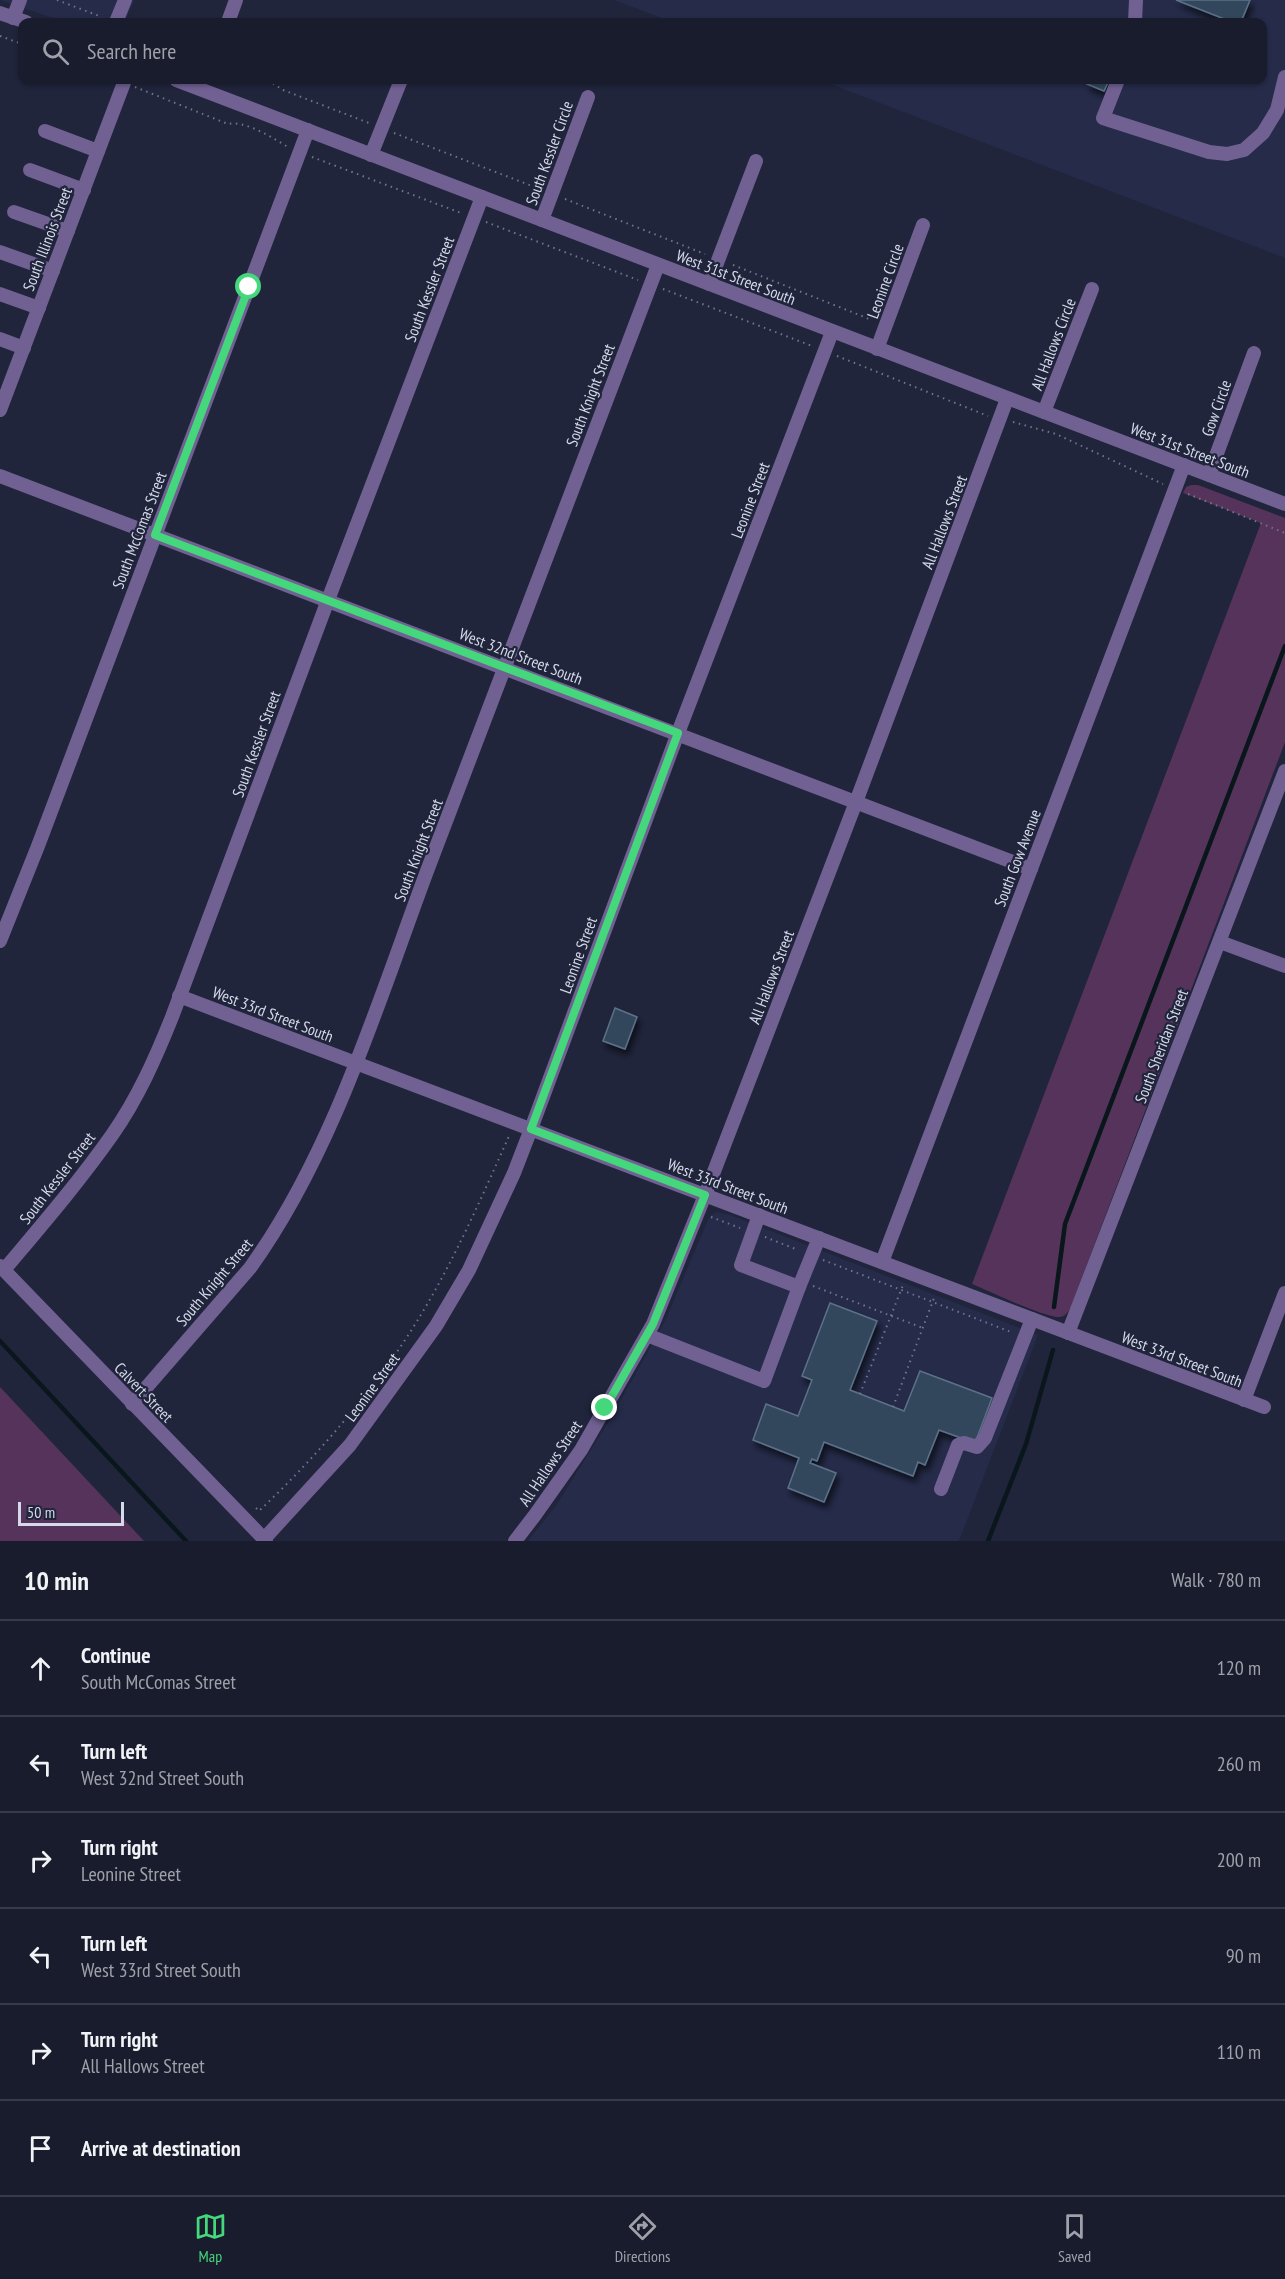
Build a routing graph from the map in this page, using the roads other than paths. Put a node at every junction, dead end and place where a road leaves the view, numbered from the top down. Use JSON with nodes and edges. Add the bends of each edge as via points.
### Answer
{"nodes":[{"id":1,"x":20,"y":0,"type":"edge"},
{"id":2,"x":125,"y":0,"type":"edge"},
{"id":3,"x":236,"y":0,"type":"edge"},
{"id":4,"x":1136,"y":0,"type":"edge"},
{"id":5,"x":13,"y":18,"type":"edge"},
{"id":6,"x":118,"y":18,"type":"edge"},
{"id":7,"x":229,"y":18,"type":"edge"},
{"id":8,"x":1136,"y":18,"type":"edge"},
{"id":9,"x":1285,"y":77,"type":"edge"},
{"id":10,"x":124,"y":84,"type":"edge"},
{"id":11,"x":203,"y":84,"type":"edge"},
{"id":12,"x":399,"y":84,"type":"edge"},
{"id":13,"x":1116,"y":84,"type":"edge"},
{"id":14,"x":588,"y":97,"type":"dead end"},
{"id":15,"x":308,"y":130,"type":"junction"},
{"id":16,"x":45,"y":131,"type":"dead end"},
{"id":17,"x":98,"y":151,"type":"junction"},
{"id":18,"x":371,"y":155,"type":"junction"},
{"id":19,"x":756,"y":161,"type":"dead end"},
{"id":20,"x":30,"y":170,"type":"dead end"},
{"id":21,"x":84,"y":190,"type":"junction"},
{"id":22,"x":482,"y":197,"type":"junction"},
{"id":23,"x":14,"y":212,"type":"dead end"},
{"id":24,"x":542,"y":220,"type":"junction"},
{"id":25,"x":923,"y":225,"type":"dead end"},
{"id":26,"x":68,"y":231,"type":"junction"},
{"id":27,"x":0,"y":252,"type":"edge"},
{"id":28,"x":658,"y":265,"type":"junction"},
{"id":29,"x":53,"y":272,"type":"junction"},
{"id":30,"x":709,"y":284,"type":"junction"},
{"id":31,"x":1092,"y":289,"type":"dead end"},
{"id":32,"x":0,"y":294,"type":"edge"},
{"id":33,"x":39,"y":308,"type":"junction"},
{"id":34,"x":832,"y":332,"type":"junction"},
{"id":35,"x":0,"y":339,"type":"edge"},
{"id":36,"x":24,"y":348,"type":"junction"},
{"id":37,"x":877,"y":349,"type":"junction"},
{"id":38,"x":1254,"y":353,"type":"dead end"},
{"id":39,"x":1007,"y":399,"type":"junction"},
{"id":40,"x":0,"y":410,"type":"edge"},
{"id":41,"x":1044,"y":412,"type":"junction"},
{"id":42,"x":1184,"y":465,"type":"junction"},
{"id":43,"x":1209,"y":475,"type":"junction"},
{"id":44,"x":0,"y":476,"type":"edge"},
{"id":45,"x":1285,"y":504,"type":"edge"},
{"id":46,"x":155,"y":535,"type":"junction"},
{"id":47,"x":328,"y":600,"type":"junction"},
{"id":48,"x":504,"y":668,"type":"junction"},
{"id":49,"x":678,"y":733,"type":"junction"},
{"id":50,"x":1285,"y":771,"type":"edge"},
{"id":51,"x":856,"y":802,"type":"junction"},
{"id":52,"x":1031,"y":868,"type":"junction"},
{"id":53,"x":0,"y":941,"type":"edge"},
{"id":54,"x":1220,"y":942,"type":"junction"},
{"id":55,"x":1285,"y":966,"type":"edge"},
{"id":56,"x":180,"y":996,"type":"junction"},
{"id":57,"x":355,"y":1062,"type":"junction"},
{"id":58,"x":531,"y":1129,"type":"junction"},
{"id":59,"x":705,"y":1195,"type":"junction"},
{"id":60,"x":759,"y":1215,"type":"junction"},
{"id":61,"x":819,"y":1238,"type":"junction"},
{"id":62,"x":882,"y":1262,"type":"junction"},
{"id":63,"x":2,"y":1268,"type":"edge"},
{"id":64,"x":801,"y":1284,"type":"junction"},
{"id":65,"x":1285,"y":1293,"type":"edge"},
{"id":66,"x":1032,"y":1319,"type":"junction"},
{"id":67,"x":1068,"y":1333,"type":"junction"},
{"id":68,"x":647,"y":1335,"type":"junction"},
{"id":69,"x":1244,"y":1400,"type":"junction"},
{"id":70,"x":132,"y":1404,"type":"junction"},
{"id":71,"x":1264,"y":1407,"type":"dead end"},
{"id":72,"x":941,"y":1489,"type":"dead end"},
{"id":73,"x":265,"y":1540,"type":"edge"},
{"id":74,"x":515,"y":1541,"type":"edge"}],
"edges":[{"from":1,"to":5,"type":"street"},
{"from":2,"to":6,"type":"street"},
{"from":3,"to":7,"type":"street"},
{"from":4,"to":8,"type":"street"},
{"from":9,"to":13,"type":"street","via":[[1277,110],[1263,133],[1244,150],[1227,154],[1209,152],[1103,118]]},
{"from":10,"to":17,"type":"street","name":"South Illinois Street"},
{"from":11,"to":15,"type":"street","name":"West 31st Street South"},
{"from":12,"to":18,"type":"street"},
{"from":14,"to":24,"type":"street","name":"South Kessler Circle"},
{"from":15,"to":18,"type":"street","name":"West 31st Street South"},
{"from":15,"to":46,"type":"street","name":"South McComas Street"},
{"from":16,"to":17,"type":"street"},
{"from":17,"to":21,"type":"street","name":"South Illinois Street"},
{"from":18,"to":22,"type":"street","name":"West 31st Street South"},
{"from":19,"to":30,"type":"street"},
{"from":20,"to":21,"type":"street"},
{"from":21,"to":26,"type":"street","name":"South Illinois Street"},
{"from":22,"to":24,"type":"street","name":"West 31st Street South"},
{"from":22,"to":47,"type":"street","name":"South Kessler Street"},
{"from":23,"to":26,"type":"street"},
{"from":24,"to":28,"type":"street","name":"West 31st Street South"},
{"from":25,"to":37,"type":"street","name":"Leonine Circle"},
{"from":26,"to":29,"type":"street","name":"South Illinois Street"},
{"from":27,"to":29,"type":"street"},
{"from":28,"to":30,"type":"street","name":"West 31st Street South"},
{"from":28,"to":48,"type":"street","name":"South Knight Street"},
{"from":29,"to":33,"type":"street","name":"South Illinois Street"},
{"from":30,"to":34,"type":"street","name":"West 31st Street South"},
{"from":31,"to":41,"type":"street","name":"All Hallows Circle"},
{"from":32,"to":33,"type":"street"},
{"from":33,"to":36,"type":"street","name":"South Illinois Street"},
{"from":34,"to":37,"type":"street","name":"West 31st Street South"},
{"from":34,"to":49,"type":"street","name":"Leonine Street"},
{"from":35,"to":36,"type":"street"},
{"from":36,"to":40,"type":"street","name":"South Illinois Street"},
{"from":37,"to":39,"type":"street","name":"West 31st Street South"},
{"from":38,"to":43,"type":"street","name":"Gow Circle"},
{"from":39,"to":41,"type":"street","name":"West 31st Street South"},
{"from":39,"to":51,"type":"street","name":"All Hallows Street"},
{"from":41,"to":42,"type":"street","name":"West 31st Street South"},
{"from":42,"to":43,"type":"street","name":"West 31st Street South"},
{"from":42,"to":52,"type":"street","name":"South Gow Avenue"},
{"from":43,"to":45,"type":"street","name":"West 31st Street South"},
{"from":44,"to":46,"type":"street","name":"West 32nd Street South"},
{"from":46,"to":47,"type":"street","name":"West 32nd Street South"},
{"from":46,"to":53,"type":"street","name":"South McComas Street"},
{"from":47,"to":48,"type":"street","name":"West 32nd Street South"},
{"from":47,"to":56,"type":"street","name":"South Kessler Street"},
{"from":48,"to":49,"type":"street","name":"West 32nd Street South"},
{"from":48,"to":57,"type":"street","name":"South Knight Street"},
{"from":49,"to":51,"type":"street","name":"West 32nd Street South"},
{"from":49,"to":58,"type":"street","name":"Leonine Street"},
{"from":50,"to":54,"type":"street","name":"South Sheridan Street"},
{"from":51,"to":52,"type":"street","name":"West 32nd Street South"},
{"from":51,"to":59,"type":"street","name":"All Hallows Street"},
{"from":52,"to":62,"type":"street","name":"South Gow Avenue"},
{"from":54,"to":55,"type":"street"},
{"from":54,"to":67,"type":"street","name":"South Sheridan Street"},
{"from":56,"to":57,"type":"street","name":"West 33rd Street South"},
{"from":56,"to":63,"type":"street","name":"South Kessler Street","via":[[150,1069],[113,1134],[68,1194]]},
{"from":57,"to":58,"type":"street","name":"West 33rd Street South"},
{"from":57,"to":70,"type":"street","name":"South Knight Street","via":[[310,1169],[267,1244]]},
{"from":58,"to":59,"type":"street","name":"West 33rd Street South"},
{"from":58,"to":73,"type":"street","name":"Leonine Street","via":[[469,1270],[436,1326],[350,1445]]},
{"from":59,"to":60,"type":"street","name":"West 33rd Street South"},
{"from":59,"to":68,"type":"street","name":"All Hallows Street"},
{"from":60,"to":61,"type":"street","name":"West 33rd Street South"},
{"from":60,"to":64,"type":"street","via":[[741,1265]]},
{"from":61,"to":62,"type":"street","name":"West 33rd Street South"},
{"from":61,"to":64,"type":"street"},
{"from":62,"to":66,"type":"street","name":"West 33rd Street South"},
{"from":63,"to":70,"type":"street","name":"Calvert Street"},
{"from":64,"to":68,"type":"street","via":[[764,1381]]},
{"from":65,"to":69,"type":"street"},
{"from":66,"to":67,"type":"street","name":"West 33rd Street South"},
{"from":66,"to":72,"type":"street","via":[[985,1438],[977,1447],[958,1444]]},
{"from":67,"to":69,"type":"street","name":"West 33rd Street South"},
{"from":68,"to":74,"type":"street","name":"All Hallows Street","via":[[584,1445]]},
{"from":69,"to":71,"type":"street","name":"West 33rd Street South"},
{"from":70,"to":73,"type":"street","name":"Calvert Street"}]}
